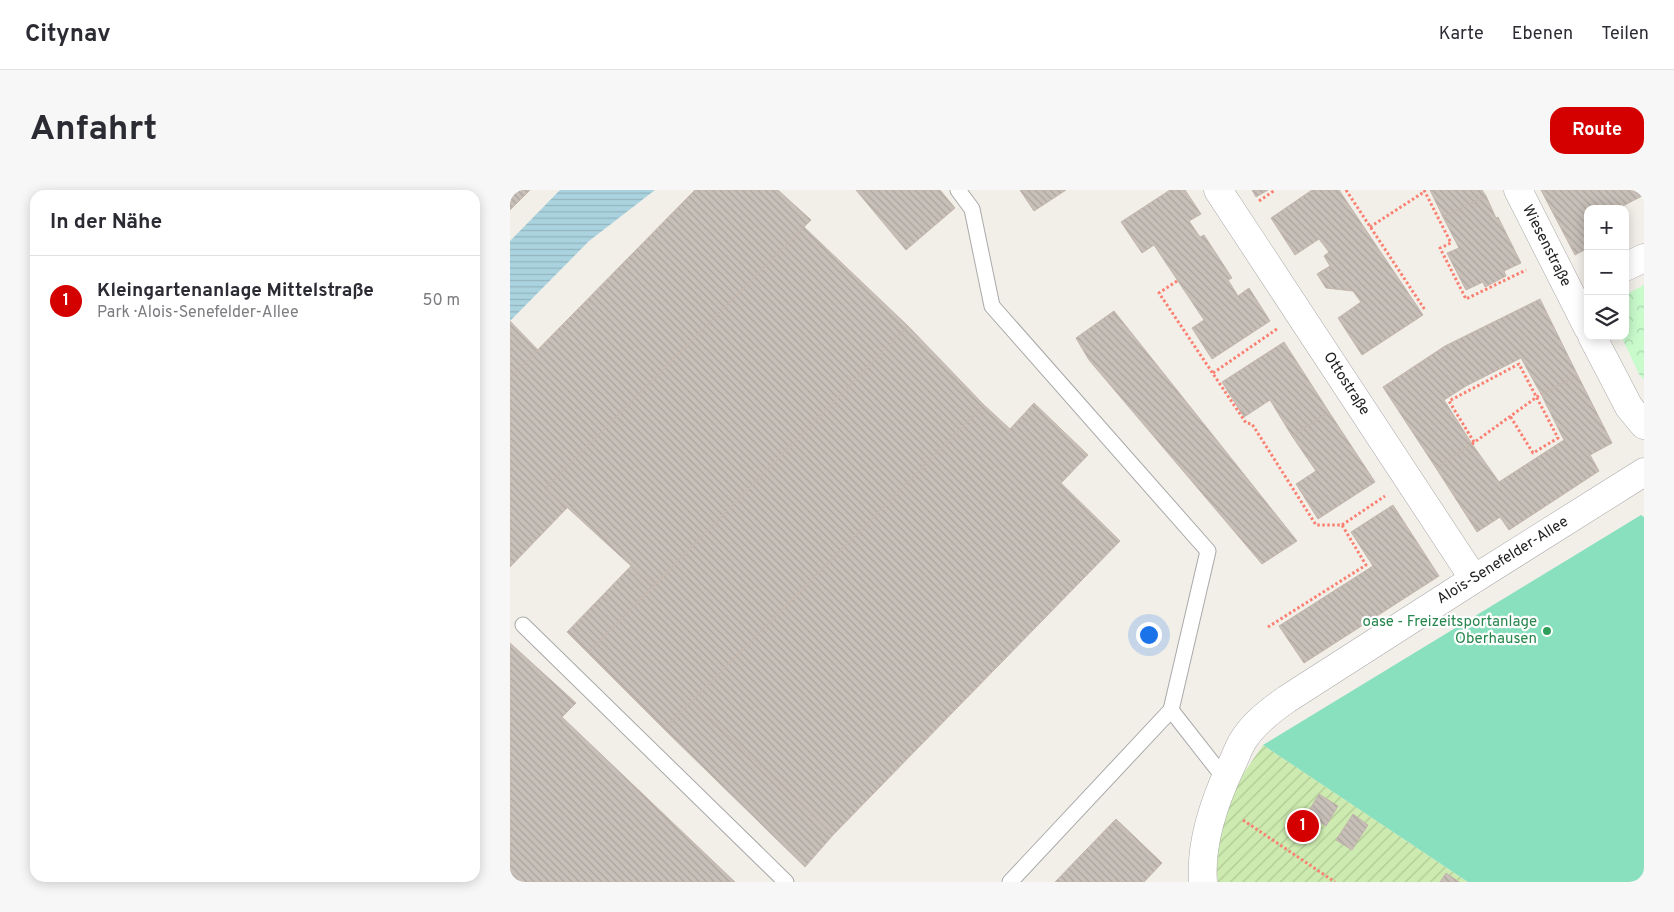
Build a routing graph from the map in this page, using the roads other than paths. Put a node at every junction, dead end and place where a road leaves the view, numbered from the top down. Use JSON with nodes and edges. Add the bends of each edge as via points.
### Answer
{"nodes":[{"id":1,"x":958,"y":190,"type":"edge"},
{"id":2,"x":1218,"y":190,"type":"edge"},
{"id":3,"x":1518,"y":190,"type":"edge"},
{"id":4,"x":1644,"y":258,"type":"edge"},
{"id":5,"x":1629,"y":265,"type":"edge"},
{"id":6,"x":1579,"y":289,"type":"edge"},
{"id":7,"x":1584,"y":311,"type":"edge"},
{"id":8,"x":1594,"y":340,"type":"edge"},
{"id":9,"x":1644,"y":425,"type":"edge"},
{"id":10,"x":1642,"y":479,"type":"edge"},
{"id":11,"x":1474,"y":578,"type":"junction"},
{"id":12,"x":523,"y":625,"type":"dead end"},
{"id":13,"x":1171,"y":710,"type":"junction"},
{"id":14,"x":1225,"y":780,"type":"junction"},
{"id":15,"x":786,"y":882,"type":"edge"},
{"id":16,"x":1010,"y":882,"type":"edge"},
{"id":17,"x":1204,"y":882,"type":"edge"}],
"edges":[{"from":1,"to":13,"type":"lane","via":[[972,209],[992,306],[1208,551]]},
{"from":2,"to":11,"type":"street","name":"Ottostraße"},
{"from":3,"to":6,"type":"street","name":"Wiesenstraße","via":[[1552,257]]},
{"from":4,"to":5,"type":"street"},
{"from":6,"to":7,"type":"street","name":"Wiesenstraße"},
{"from":8,"to":9,"type":"street","via":[[1629,407]]},
{"from":10,"to":11,"type":"street","name":"Alois-Senefelder-Allee"},
{"from":11,"to":14,"type":"street","name":"Alois-Senefelder-Allee","via":[[1264,716],[1243,741]]},
{"from":12,"to":15,"type":"lane"},
{"from":13,"to":14,"type":"lane"},
{"from":13,"to":16,"type":"lane"},
{"from":14,"to":17,"type":"street","name":"Alois-Senefelder-Allee","via":[[1208,825],[1202,869]]}]}
